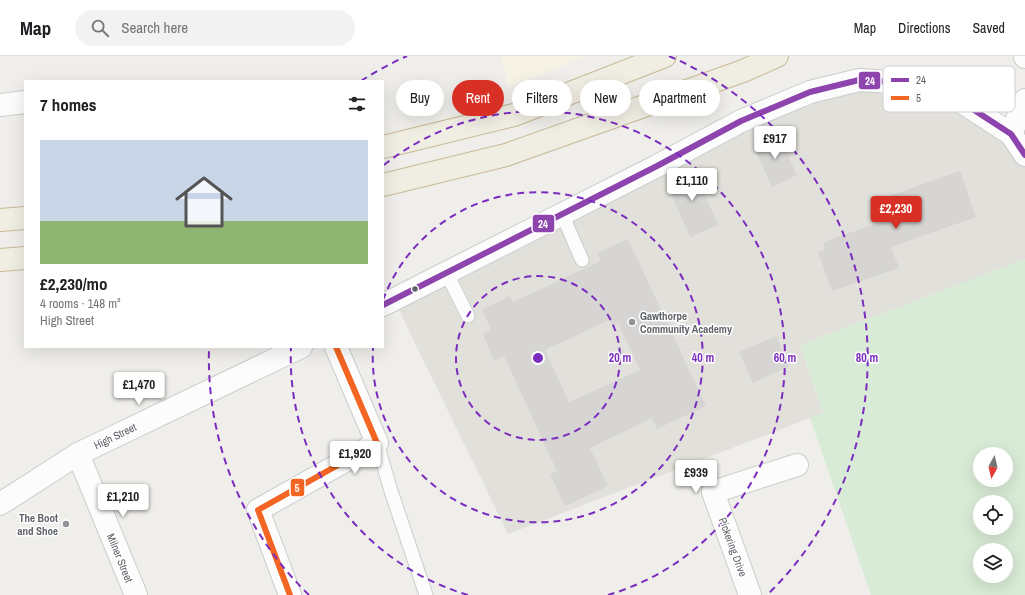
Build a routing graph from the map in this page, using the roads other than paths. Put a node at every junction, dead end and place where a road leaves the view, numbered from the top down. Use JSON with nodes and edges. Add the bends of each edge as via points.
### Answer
{"nodes":[{"id":1,"x":665,"y":56,"type":"edge"},
{"id":2,"x":777,"y":56,"type":"edge"},
{"id":3,"x":883,"y":81,"type":"edge"},
{"id":4,"x":1025,"y":100,"type":"edge"},
{"id":5,"x":24,"y":102,"type":"edge"},
{"id":6,"x":0,"y":105,"type":"edge"},
{"id":7,"x":977,"y":112,"type":"edge"},
{"id":8,"x":1011,"y":134,"type":"junction"},
{"id":9,"x":384,"y":147,"type":"edge"},
{"id":10,"x":1025,"y":154,"type":"edge"},
{"id":11,"x":384,"y":185,"type":"edge"},
{"id":12,"x":562,"y":214,"type":"junction"},
{"id":13,"x":24,"y":218,"type":"edge"},
{"id":14,"x":0,"y":220,"type":"edge"},
{"id":15,"x":24,"y":258,"type":"edge"},
{"id":16,"x":0,"y":260,"type":"edge"},
{"id":17,"x":582,"y":260,"type":"dead end"},
{"id":18,"x":446,"y":272,"type":"junction"},
{"id":19,"x":384,"y":304,"type":"edge"},
{"id":20,"x":468,"y":316,"type":"dead end"},
{"id":21,"x":298,"y":348,"type":"edge"},
{"id":22,"x":336,"y":348,"type":"edge"},
{"id":23,"x":377,"y":443,"type":"junction"},
{"id":24,"x":78,"y":454,"type":"junction"},
{"id":25,"x":797,"y":465,"type":"dead end"},
{"id":26,"x":0,"y":504,"type":"edge"},
{"id":27,"x":136,"y":595,"type":"edge"},
{"id":28,"x":290,"y":595,"type":"edge"},
{"id":29,"x":426,"y":595,"type":"edge"},
{"id":30,"x":750,"y":595,"type":"edge"}],
"edges":[{"from":1,"to":9,"type":"highway","via":[[514,115]]},
{"from":2,"to":11,"type":"highway","via":[[743,71],[506,155]]},
{"from":3,"to":12,"type":"street","via":[[859,80],[810,92],[741,121]]},
{"from":4,"to":8,"type":"street"},
{"from":5,"to":6,"type":"street"},
{"from":7,"to":8,"type":"street"},
{"from":8,"to":10,"type":"street"},
{"from":12,"to":17,"type":"lane"},
{"from":12,"to":18,"type":"street"},
{"from":13,"to":14,"type":"highway"},
{"from":15,"to":16,"type":"highway"},
{"from":18,"to":19,"type":"street"},
{"from":18,"to":20,"type":"lane"},
{"from":21,"to":24,"type":"street","name":"High Street"},
{"from":22,"to":23,"type":"street"},
{"from":23,"to":28,"type":"street","via":[[258,510]]},
{"from":23,"to":29,"type":"lane"},
{"from":24,"to":26,"type":"street","name":"High Street"},
{"from":24,"to":27,"type":"street","name":"Milner Street"},
{"from":25,"to":30,"type":"street","name":"Pickering Drive","via":[[713,492]]}]}
